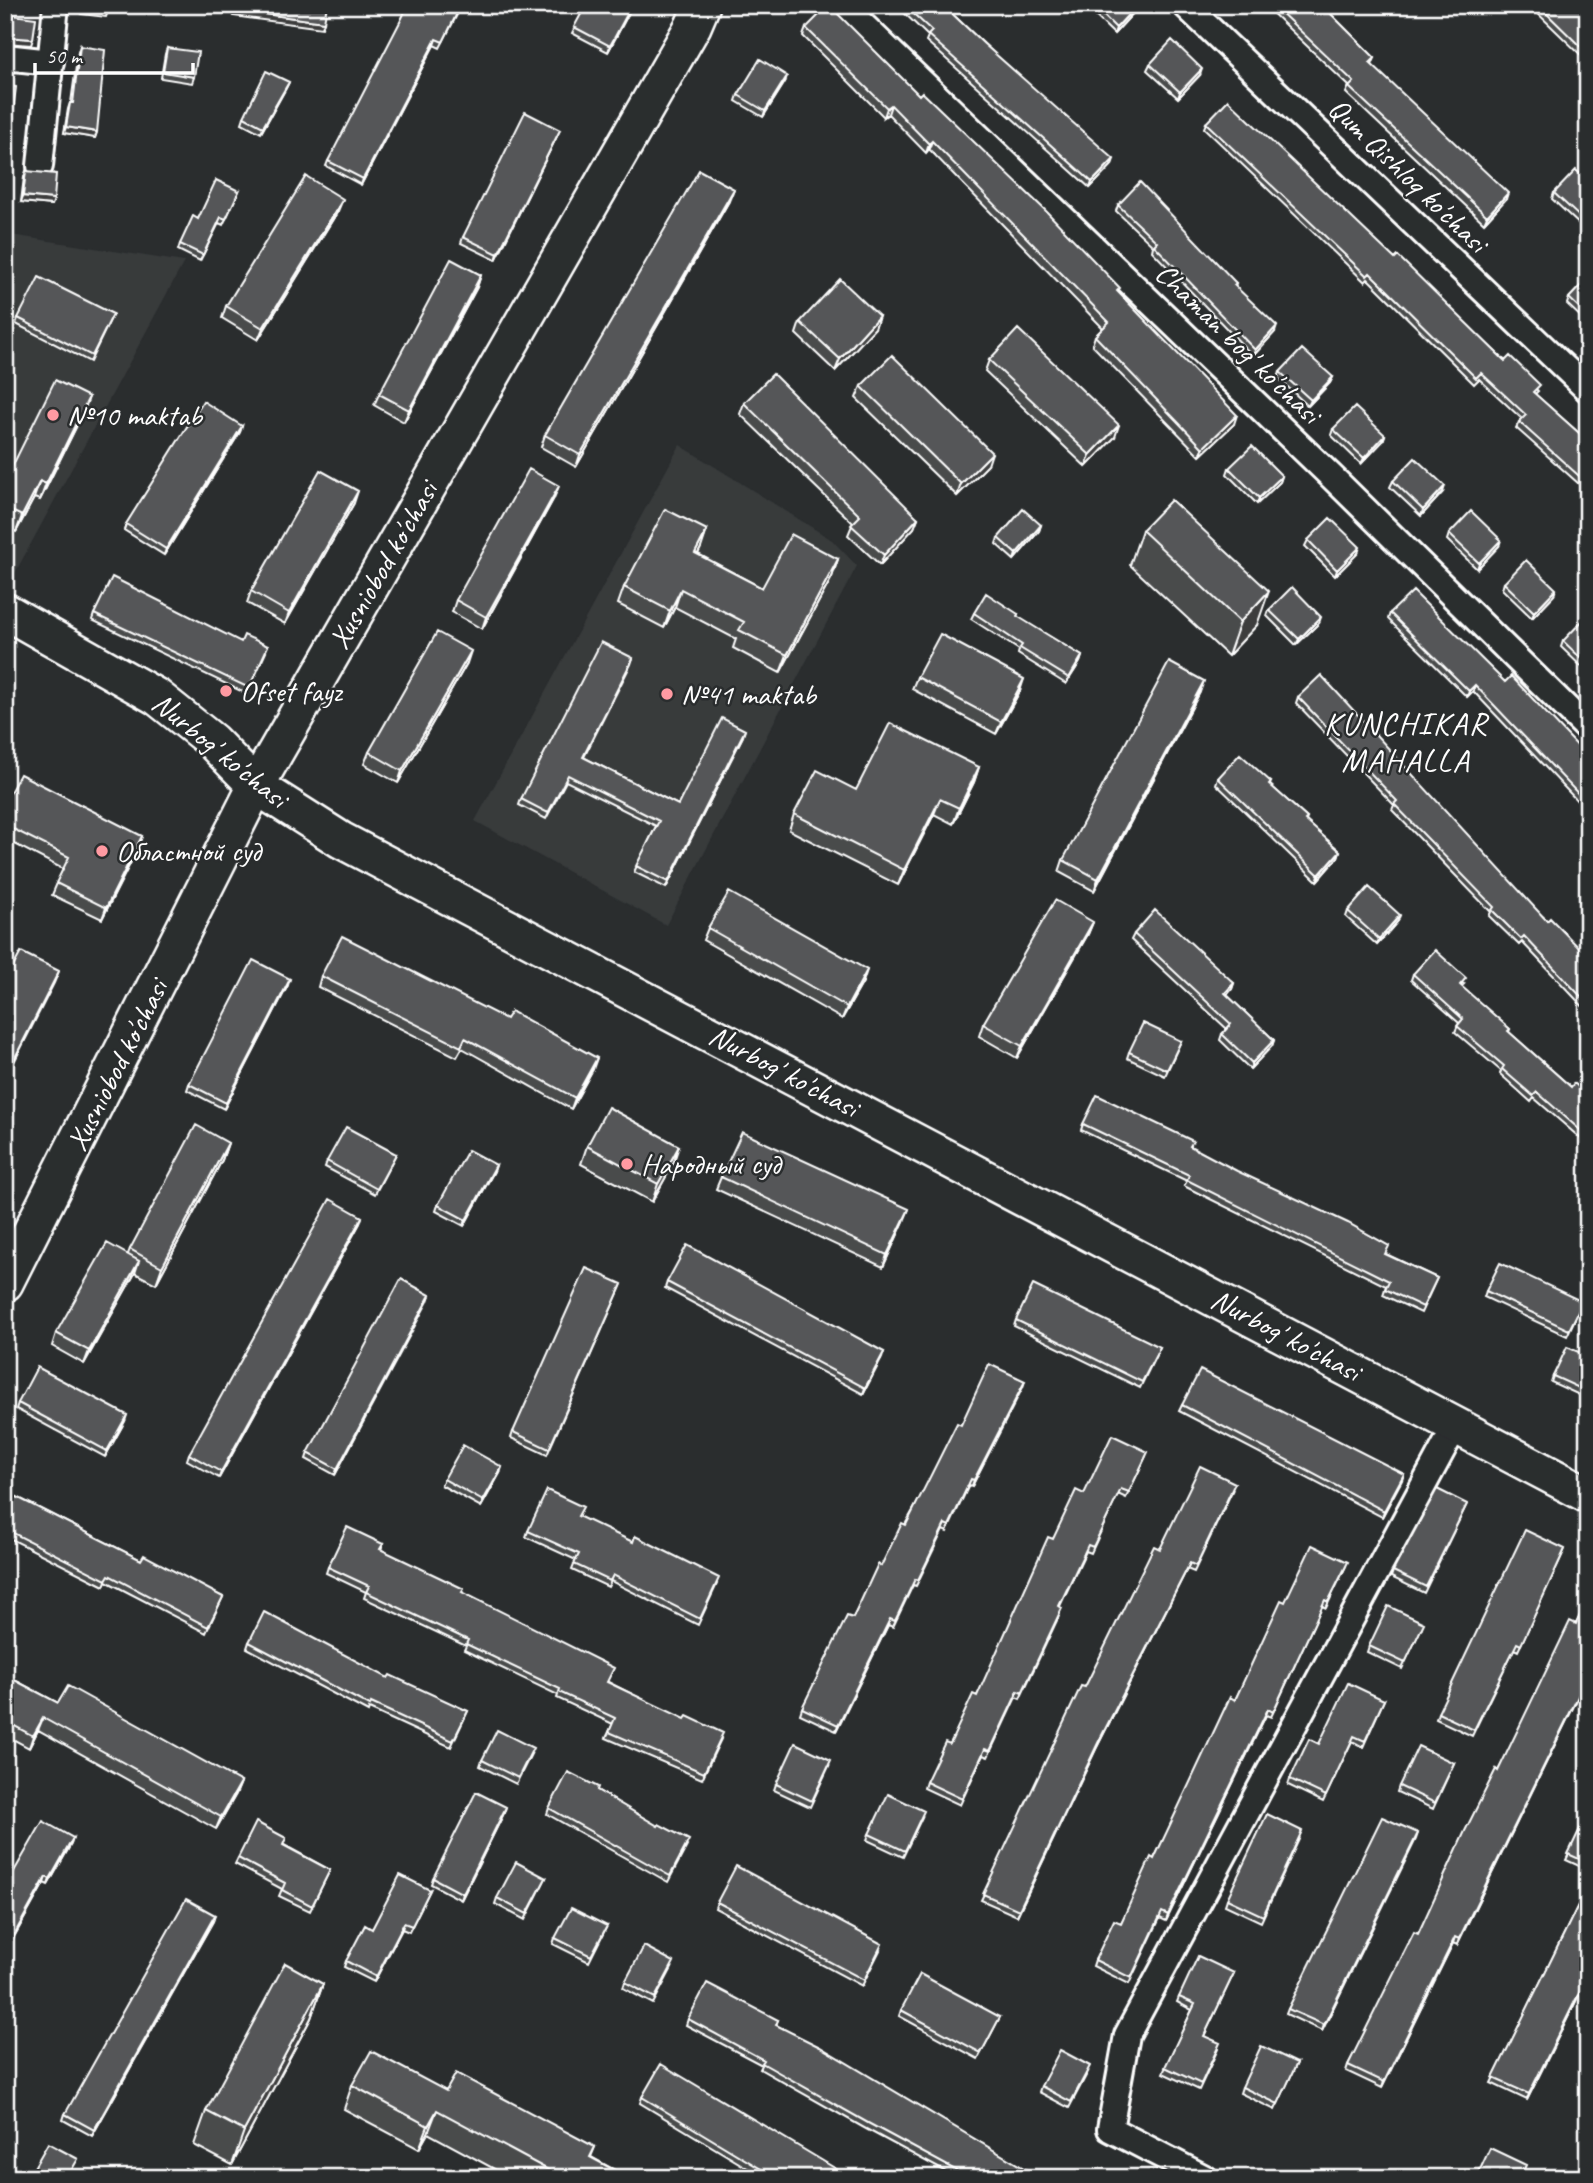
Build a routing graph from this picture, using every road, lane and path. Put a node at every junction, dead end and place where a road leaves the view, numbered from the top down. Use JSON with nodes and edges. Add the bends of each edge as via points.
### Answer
{"nodes":[{"id":1,"x":56,"y":5,"type":"edge"},
{"id":2,"x":702,"y":5,"type":"edge"},
{"id":3,"x":842,"y":5,"type":"edge"},
{"id":4,"x":1185,"y":5,"type":"edge"},
{"id":5,"x":5,"y":57,"type":"edge"},
{"id":6,"x":51,"y":62,"type":"junction"},
{"id":7,"x":40,"y":166,"type":"dead end"},
{"id":8,"x":1588,"y":390,"type":"edge"},
{"id":9,"x":5,"y":611,"type":"edge"},
{"id":10,"x":1588,"y":729,"type":"edge"},
{"id":11,"x":256,"y":786,"type":"junction"},
{"id":12,"x":5,"y":1283,"type":"edge"},
{"id":13,"x":1456,"y":1425,"type":"junction"},
{"id":14,"x":1588,"y":1495,"type":"edge"},
{"id":15,"x":1205,"y":2178,"type":"edge"}],
"edges":[{"from":1,"to":6,"type":"street"},
{"from":2,"to":11,"type":"street","name":"Xusniobod ko'chasi"},
{"from":3,"to":10,"type":"street","name":"Chaman bog' ko'chasi"},
{"from":4,"to":8,"type":"street","name":"Qum Qishloq ko'chasi"},
{"from":5,"to":6,"type":"street"},
{"from":6,"to":7,"type":"street"},
{"from":9,"to":11,"type":"street","name":"Nurbog' ko'chasi","via":[[157,697],[212,741]]},
{"from":11,"to":12,"type":"street","name":"Xusniobod ko'chasi"},
{"from":11,"to":13,"type":"street","name":"Nurbog' ko'chasi","via":[[341,839]]},
{"from":13,"to":14,"type":"street","name":"Nurbog' ko'chasi"},
{"from":13,"to":15,"type":"street","via":[[1127,2035],[1110,2129]]}]}
